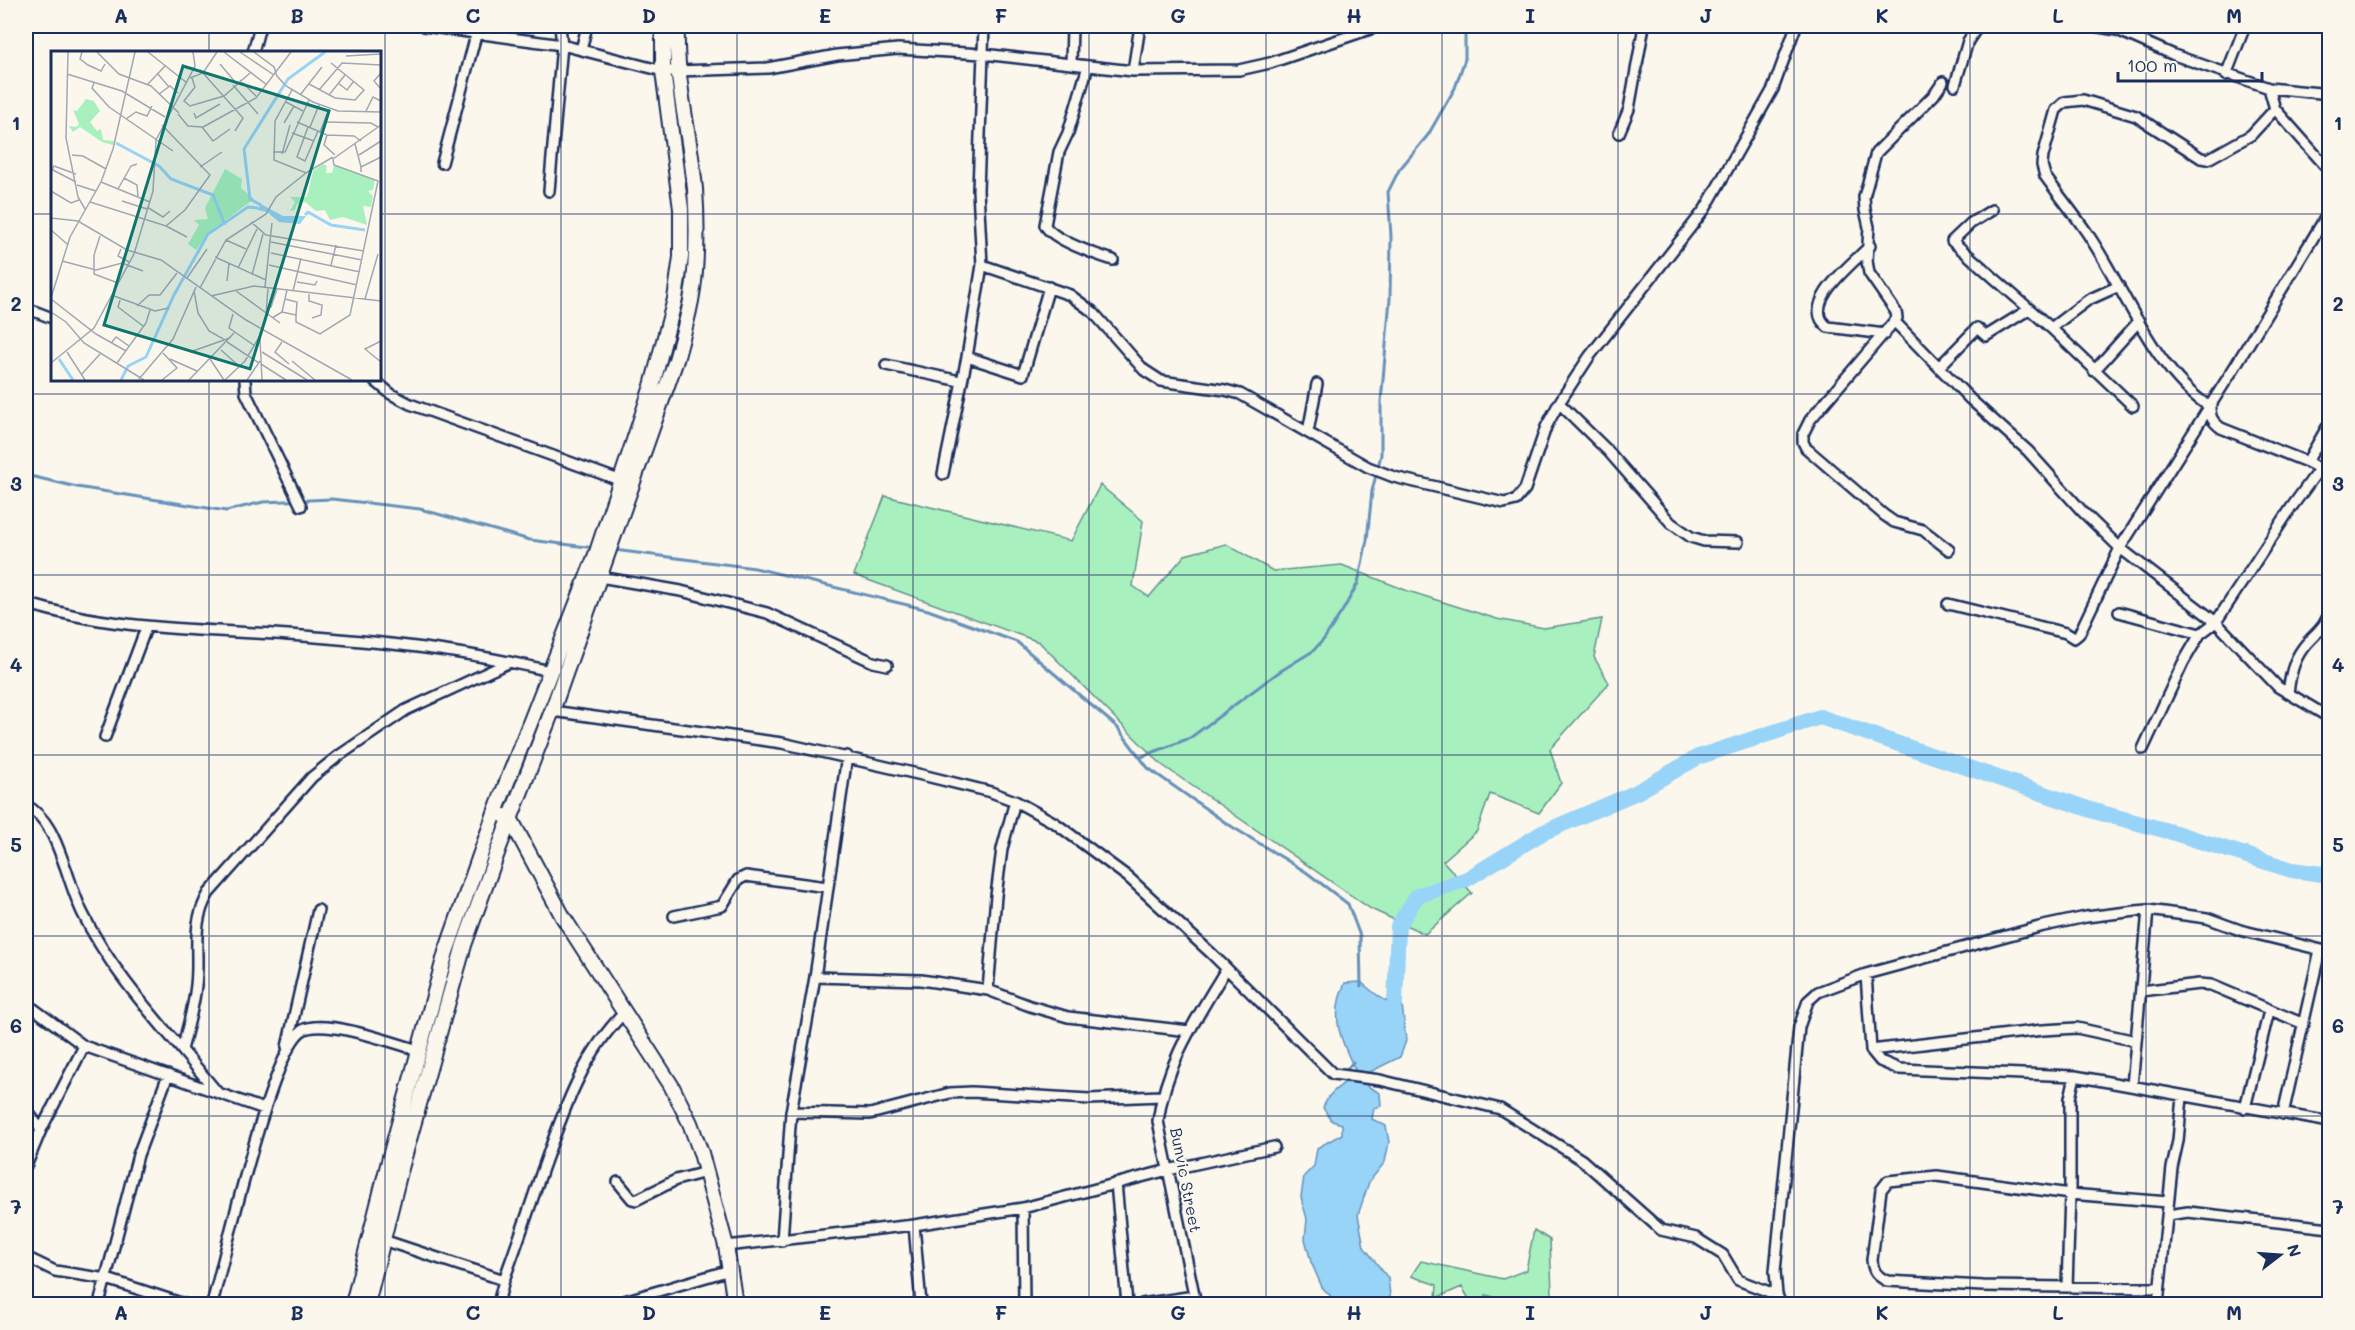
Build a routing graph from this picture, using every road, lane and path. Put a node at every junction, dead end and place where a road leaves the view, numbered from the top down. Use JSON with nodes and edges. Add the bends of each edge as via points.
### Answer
{"nodes":[{"id":1,"x":260,"y":26,"type":"edge"},
{"id":2,"x":424,"y":26,"type":"edge"},
{"id":3,"x":560,"y":26,"type":"edge"},
{"id":4,"x":587,"y":26,"type":"edge"},
{"id":5,"x":663,"y":26,"type":"edge"},
{"id":6,"x":676,"y":26,"type":"edge"},
{"id":7,"x":984,"y":26,"type":"edge"},
{"id":8,"x":1072,"y":26,"type":"edge"},
{"id":9,"x":1140,"y":26,"type":"edge"},
{"id":10,"x":1379,"y":26,"type":"edge"},
{"id":11,"x":1644,"y":26,"type":"edge"},
{"id":12,"x":1797,"y":26,"type":"edge"},
{"id":13,"x":1978,"y":26,"type":"edge"},
{"id":14,"x":2092,"y":26,"type":"edge"},
{"id":15,"x":2245,"y":26,"type":"edge"},
{"id":16,"x":2118,"y":28,"type":"edge"},
{"id":17,"x":476,"y":34,"type":"junction"},
{"id":18,"x":562,"y":45,"type":"junction"},
{"id":19,"x":581,"y":50,"type":"junction"},
{"id":20,"x":253,"y":51,"type":"edge"},
{"id":21,"x":983,"y":54,"type":"junction"},
{"id":22,"x":1071,"y":64,"type":"junction"},
{"id":23,"x":1088,"y":66,"type":"junction"},
{"id":24,"x":670,"y":71,"type":"junction"},
{"id":25,"x":1133,"y":71,"type":"junction"},
{"id":26,"x":2226,"y":75,"type":"junction"},
{"id":27,"x":1943,"y":82,"type":"dead end"},
{"id":28,"x":1955,"y":85,"type":"dead end"},
{"id":29,"x":2268,"y":88,"type":"junction"},
{"id":30,"x":2330,"y":94,"type":"edge"},
{"id":31,"x":2275,"y":109,"type":"junction"},
{"id":32,"x":1619,"y":133,"type":"dead end"},
{"id":33,"x":442,"y":163,"type":"dead end"},
{"id":34,"x":2330,"y":171,"type":"edge"},
{"id":35,"x":549,"y":190,"type":"dead end"},
{"id":36,"x":1992,"y":210,"type":"dead end"},
{"id":37,"x":2330,"y":210,"type":"edge"},
{"id":38,"x":1870,"y":246,"type":"junction"},
{"id":39,"x":1113,"y":260,"type":"dead end"},
{"id":40,"x":982,"y":265,"type":"junction"},
{"id":41,"x":2119,"y":286,"type":"junction"},
{"id":42,"x":1049,"y":287,"type":"junction"},
{"id":43,"x":26,"y":308,"type":"edge"},
{"id":44,"x":2028,"y":310,"type":"junction"},
{"id":45,"x":51,"y":318,"type":"edge"},
{"id":46,"x":2139,"y":321,"type":"junction"},
{"id":47,"x":1896,"y":322,"type":"junction"},
{"id":48,"x":2051,"y":328,"type":"junction"},
{"id":49,"x":1885,"y":334,"type":"junction"},
{"id":50,"x":967,"y":357,"type":"junction"},
{"id":51,"x":886,"y":365,"type":"dead end"},
{"id":52,"x":1939,"y":367,"type":"junction"},
{"id":53,"x":2094,"y":371,"type":"junction"},
{"id":54,"x":245,"y":381,"type":"edge"},
{"id":55,"x":375,"y":381,"type":"edge"},
{"id":56,"x":960,"y":381,"type":"junction"},
{"id":57,"x":1317,"y":384,"type":"dead end"},
{"id":58,"x":1559,"y":403,"type":"junction"},
{"id":59,"x":2133,"y":406,"type":"dead end"},
{"id":60,"x":2210,"y":406,"type":"junction"},
{"id":61,"x":2330,"y":422,"type":"edge"},
{"id":62,"x":1308,"y":432,"type":"junction"},
{"id":63,"x":2307,"y":462,"type":"junction"},
{"id":64,"x":2320,"y":468,"type":"junction"},
{"id":65,"x":943,"y":474,"type":"dead end"},
{"id":66,"x":2330,"y":474,"type":"edge"},
{"id":67,"x":619,"y":480,"type":"junction"},
{"id":68,"x":301,"y":506,"type":"dead end"},
{"id":69,"x":1738,"y":542,"type":"dead end"},
{"id":70,"x":604,"y":546,"type":"junction"},
{"id":71,"x":2120,"y":549,"type":"junction"},
{"id":72,"x":1949,"y":550,"type":"dead end"},
{"id":73,"x":600,"y":577,"type":"junction"},
{"id":74,"x":26,"y":603,"type":"edge"},
{"id":75,"x":1948,"y":604,"type":"dead end"},
{"id":76,"x":2330,"y":608,"type":"edge"},
{"id":77,"x":2119,"y":612,"type":"dead end"},
{"id":78,"x":2216,"y":622,"type":"junction"},
{"id":79,"x":146,"y":628,"type":"junction"},
{"id":80,"x":2200,"y":634,"type":"junction"},
{"id":81,"x":510,"y":662,"type":"junction"},
{"id":82,"x":887,"y":665,"type":"dead end"},
{"id":83,"x":550,"y":671,"type":"junction"},
{"id":84,"x":2288,"y":693,"type":"junction"},
{"id":85,"x":552,"y":711,"type":"junction"},
{"id":86,"x":2330,"y":718,"type":"edge"},
{"id":87,"x":105,"y":737,"type":"dead end"},
{"id":88,"x":2143,"y":749,"type":"dead end"},
{"id":89,"x":847,"y":756,"type":"junction"},
{"id":90,"x":1015,"y":801,"type":"junction"},
{"id":91,"x":26,"y":805,"type":"edge"},
{"id":92,"x":496,"y":810,"type":"junction"},
{"id":93,"x":510,"y":818,"type":"junction"},
{"id":94,"x":828,"y":886,"type":"junction"},
{"id":95,"x":318,"y":910,"type":"dead end"},
{"id":96,"x":2148,"y":910,"type":"junction"},
{"id":97,"x":674,"y":916,"type":"dead end"},
{"id":98,"x":2325,"y":951,"type":"edge"},
{"id":99,"x":1226,"y":969,"type":"junction"},
{"id":100,"x":1866,"y":974,"type":"junction"},
{"id":101,"x":815,"y":976,"type":"junction"},
{"id":102,"x":988,"y":990,"type":"junction"},
{"id":103,"x":2141,"y":991,"type":"junction"},
{"id":104,"x":26,"y":1002,"type":"edge"},
{"id":105,"x":2269,"y":1011,"type":"junction"},
{"id":106,"x":625,"y":1012,"type":"junction"},
{"id":107,"x":2304,"y":1024,"type":"junction"},
{"id":108,"x":1189,"y":1031,"type":"junction"},
{"id":109,"x":2136,"y":1041,"type":"junction"},
{"id":110,"x":84,"y":1046,"type":"junction"},
{"id":111,"x":287,"y":1049,"type":"junction"},
{"id":112,"x":182,"y":1050,"type":"junction"},
{"id":113,"x":418,"y":1050,"type":"junction"},
{"id":114,"x":1871,"y":1050,"type":"junction"},
{"id":115,"x":168,"y":1075,"type":"junction"},
{"id":116,"x":2075,"y":1076,"type":"junction"},
{"id":117,"x":2132,"y":1086,"type":"junction"},
{"id":118,"x":217,"y":1092,"type":"junction"},
{"id":119,"x":1161,"y":1096,"type":"junction"},
{"id":120,"x":2182,"y":1097,"type":"junction"},
{"id":121,"x":2245,"y":1108,"type":"junction"},
{"id":122,"x":26,"y":1109,"type":"edge"},
{"id":123,"x":264,"y":1109,"type":"junction"},
{"id":124,"x":791,"y":1112,"type":"junction"},
{"id":125,"x":2283,"y":1114,"type":"junction"},
{"id":126,"x":2330,"y":1122,"type":"edge"},
{"id":127,"x":41,"y":1130,"type":"junction"},
{"id":128,"x":1274,"y":1147,"type":"dead end"},
{"id":129,"x":26,"y":1166,"type":"edge"},
{"id":130,"x":1168,"y":1170,"type":"junction"},
{"id":131,"x":706,"y":1172,"type":"junction"},
{"id":132,"x":618,"y":1182,"type":"dead end"},
{"id":133,"x":1116,"y":1183,"type":"junction"},
{"id":134,"x":2070,"y":1194,"type":"junction"},
{"id":135,"x":2168,"y":1202,"type":"junction"},
{"id":136,"x":1023,"y":1208,"type":"junction"},
{"id":137,"x":2168,"y":1215,"type":"junction"},
{"id":138,"x":914,"y":1224,"type":"junction"},
{"id":139,"x":2330,"y":1228,"type":"edge"},
{"id":140,"x":383,"y":1240,"type":"junction"},
{"id":141,"x":782,"y":1241,"type":"junction"},
{"id":142,"x":726,"y":1246,"type":"junction"},
{"id":143,"x":26,"y":1257,"type":"edge"},
{"id":144,"x":730,"y":1270,"type":"junction"},
{"id":145,"x":107,"y":1279,"type":"junction"},
{"id":146,"x":504,"y":1280,"type":"junction"},
{"id":147,"x":2067,"y":1287,"type":"junction"},
{"id":148,"x":2158,"y":1288,"type":"junction"},
{"id":149,"x":1195,"y":1300,"type":"edge"},
{"id":150,"x":1779,"y":1300,"type":"edge"},
{"id":151,"x":99,"y":1305,"type":"edge"},
{"id":152,"x":184,"y":1305,"type":"edge"},
{"id":153,"x":212,"y":1305,"type":"edge"},
{"id":154,"x":353,"y":1305,"type":"edge"},
{"id":155,"x":367,"y":1305,"type":"edge"},
{"id":156,"x":498,"y":1305,"type":"edge"},
{"id":157,"x":614,"y":1305,"type":"edge"},
{"id":158,"x":735,"y":1305,"type":"edge"},
{"id":159,"x":921,"y":1305,"type":"edge"},
{"id":160,"x":1024,"y":1305,"type":"edge"},
{"id":161,"x":1127,"y":1305,"type":"edge"},
{"id":162,"x":1142,"y":1305,"type":"edge"},
{"id":163,"x":2158,"y":1305,"type":"edge"}],
"edges":[{"from":1,"to":20,"type":"street"},
{"from":2,"to":17,"type":"street"},
{"from":3,"to":18,"type":"street"},
{"from":4,"to":19,"type":"street"},
{"from":5,"to":24,"type":"main road"},
{"from":6,"to":24,"type":"main road"},
{"from":7,"to":21,"type":"street"},
{"from":8,"to":22,"type":"street"},
{"from":9,"to":25,"type":"street"},
{"from":10,"to":25,"type":"street","via":[[1239,70]]},
{"from":11,"to":32,"type":"street","via":[[1629,109]]},
{"from":12,"to":58,"type":"street","via":[[1773,89],[1705,209],[1589,357]]},
{"from":13,"to":28,"type":"street","via":[[1968,40]]},
{"from":14,"to":16,"type":"street"},
{"from":15,"to":26,"type":"street"},
{"from":16,"to":26,"type":"street"},
{"from":17,"to":18,"type":"street"},
{"from":17,"to":33,"type":"street"},
{"from":18,"to":19,"type":"street"},
{"from":18,"to":35,"type":"street"},
{"from":19,"to":24,"type":"street"},
{"from":21,"to":22,"type":"street"},
{"from":21,"to":24,"type":"street","via":[[886,50],[768,68]]},
{"from":21,"to":40,"type":"street","via":[[978,190]]},
{"from":22,"to":23,"type":"street"},
{"from":23,"to":25,"type":"street"},
{"from":23,"to":39,"type":"street","via":[[1059,152],[1045,225],[1068,241]]},
{"from":24,"to":67,"type":"main road","via":[[681,257],[675,299],[652,386]]},
{"from":24,"to":70,"type":"main road","via":[[695,188],[695,273],[676,360]]},
{"from":26,"to":29,"type":"street"},
{"from":27,"to":38,"type":"street","via":[[1876,153],[1864,197]]},
{"from":29,"to":30,"type":"street"},
{"from":29,"to":31,"type":"street"},
{"from":31,"to":34,"type":"street"},
{"from":31,"to":41,"type":"street","via":[[2251,135],[2208,159],[2124,112],[2083,100],[2065,102],[2056,110],[2043,156],[2045,176],[2091,239]]},
{"from":36,"to":44,"type":"street","via":[[1952,241]]},
{"from":37,"to":60,"type":"street"},
{"from":38,"to":47,"type":"street","via":[[1869,273],[1896,312]]},
{"from":38,"to":49,"type":"street","via":[[1825,293],[1818,304],[1818,314],[1828,327]]},
{"from":40,"to":42,"type":"street"},
{"from":40,"to":50,"type":"street"},
{"from":41,"to":46,"type":"street"},
{"from":41,"to":48,"type":"street","via":[[2088,300]]},
{"from":42,"to":50,"type":"street","via":[[1023,375]]},
{"from":42,"to":62,"type":"street","via":[[1070,295],[1093,312],[1144,370],[1161,381],[1240,394]]},
{"from":43,"to":45,"type":"street"},
{"from":44,"to":48,"type":"street"},
{"from":44,"to":52,"type":"street","via":[[1986,336],[1977,328]]},
{"from":46,"to":53,"type":"street"},
{"from":46,"to":60,"type":"street","via":[[2176,379]]},
{"from":47,"to":49,"type":"street"},
{"from":47,"to":52,"type":"street"},
{"from":48,"to":53,"type":"street"},
{"from":49,"to":72,"type":"street","via":[[1823,404],[1803,434],[1803,442],[1884,515],[1923,530]]},
{"from":50,"to":56,"type":"street"},
{"from":51,"to":56,"type":"street"},
{"from":52,"to":71,"type":"street","via":[[2028,451]]},
{"from":53,"to":59,"type":"street"},
{"from":54,"to":68,"type":"street","via":[[246,393]]},
{"from":55,"to":67,"type":"street","via":[[410,404]]},
{"from":56,"to":65,"type":"street"},
{"from":57,"to":62,"type":"street"},
{"from":58,"to":62,"type":"street","via":[[1546,427],[1525,489],[1516,500],[1504,503],[1394,477],[1368,467]]},
{"from":58,"to":69,"type":"street","via":[[1608,451],[1671,523],[1704,541]]},
{"from":60,"to":63,"type":"street","via":[[2210,417],[2221,428]]},
{"from":60,"to":71,"type":"street"},
{"from":61,"to":63,"type":"street"},
{"from":63,"to":64,"type":"street"},
{"from":64,"to":66,"type":"street"},
{"from":64,"to":78,"type":"street"},
{"from":67,"to":70,"type":"main road"},
{"from":70,"to":73,"type":"main road"},
{"from":70,"to":83,"type":"main road"},
{"from":71,"to":75,"type":"street","via":[[2074,638]]},
{"from":71,"to":78,"type":"street"},
{"from":73,"to":82,"type":"street","via":[[681,591],[767,613]]},
{"from":73,"to":85,"type":"main road"},
{"from":74,"to":79,"type":"street","via":[[53,612]]},
{"from":76,"to":84,"type":"street","via":[[2325,626],[2302,648],[2290,672]]},
{"from":77,"to":80,"type":"street"},
{"from":78,"to":80,"type":"street"},
{"from":78,"to":84,"type":"street"},
{"from":79,"to":81,"type":"street","via":[[351,640]]},
{"from":79,"to":87,"type":"street"},
{"from":80,"to":88,"type":"street"},
{"from":81,"to":83,"type":"street"},
{"from":81,"to":112,"type":"street","via":[[406,710],[337,757],[312,777],[209,893],[200,908],[197,925],[196,987]]},
{"from":83,"to":92,"type":"main road"},
{"from":84,"to":86,"type":"street"},
{"from":85,"to":89,"type":"street","via":[[782,743]]},
{"from":85,"to":93,"type":"main road"},
{"from":89,"to":90,"type":"street"},
{"from":89,"to":94,"type":"street"},
{"from":90,"to":99,"type":"street","via":[[1055,823],[1128,877]]},
{"from":90,"to":102,"type":"street","via":[[1002,849]]},
{"from":91,"to":112,"type":"street","via":[[48,826],[83,913],[112,962]]},
{"from":92,"to":93,"type":"main road"},
{"from":92,"to":113,"type":"main road","via":[[446,952]]},
{"from":93,"to":106,"type":"main road","via":[[563,917]]},
{"from":93,"to":140,"type":"main road","via":[[464,945]]},
{"from":94,"to":97,"type":"street","via":[[746,876],[738,880],[722,906]]},
{"from":94,"to":101,"type":"street"},
{"from":95,"to":111,"type":"street"},
{"from":96,"to":98,"type":"street","via":[[2220,921],[2240,930]]},
{"from":96,"to":100,"type":"street","via":[[2039,927]]},
{"from":96,"to":103,"type":"street"},
{"from":98,"to":107,"type":"street"},
{"from":99,"to":108,"type":"street","name":"Bunvic Street"},
{"from":99,"to":150,"type":"street","via":[[1333,1074],[1380,1080],[1500,1109],[1582,1160],[1661,1230],[1696,1238],[1723,1255],[1738,1280]]},
{"from":100,"to":114,"type":"street"},
{"from":100,"to":150,"type":"street","via":[[1818,992],[1808,1001],[1799,1027],[1775,1271]]},
{"from":101,"to":102,"type":"street","via":[[921,980]]},
{"from":101,"to":124,"type":"street"},
{"from":102,"to":108,"type":"street","via":[[1068,1017]]},
{"from":103,"to":105,"type":"street","via":[[2211,985]]},
{"from":103,"to":109,"type":"street"},
{"from":104,"to":110,"type":"street"},
{"from":105,"to":107,"type":"street"},
{"from":105,"to":121,"type":"street"},
{"from":106,"to":131,"type":"main road","via":[[671,1085],[690,1123]]},
{"from":106,"to":146,"type":"street","via":[[599,1041],[564,1110]]},
{"from":107,"to":125,"type":"street"},
{"from":108,"to":119,"type":"street","name":"Bunvic Street"},
{"from":109,"to":114,"type":"street","via":[[2077,1028]]},
{"from":109,"to":117,"type":"street"},
{"from":110,"to":115,"type":"street"},
{"from":110,"to":127,"type":"street"},
{"from":111,"to":113,"type":"street","via":[[302,1030],[318,1026],[369,1034]]},
{"from":111,"to":123,"type":"street"},
{"from":112,"to":118,"type":"street"},
{"from":113,"to":154,"type":"main road"},
{"from":114,"to":116,"type":"street","via":[[1881,1061],[1899,1069]]},
{"from":115,"to":118,"type":"street"},
{"from":115,"to":145,"type":"street","via":[[138,1155]]},
{"from":116,"to":117,"type":"street"},
{"from":116,"to":134,"type":"street","via":[[2070,1098]]},
{"from":117,"to":120,"type":"street"},
{"from":118,"to":123,"type":"street"},
{"from":119,"to":124,"type":"street","via":[[1089,1099],[972,1092],[950,1093],[870,1114]]},
{"from":119,"to":130,"type":"street","name":"Bunvic Street","via":[[1158,1121]]},
{"from":120,"to":121,"type":"street"},
{"from":120,"to":135,"type":"street"},
{"from":121,"to":125,"type":"street"},
{"from":122,"to":127,"type":"street"},
{"from":123,"to":153,"type":"street"},
{"from":124,"to":141,"type":"street"},
{"from":125,"to":126,"type":"street"},
{"from":127,"to":129,"type":"street"},
{"from":128,"to":130,"type":"street"},
{"from":130,"to":133,"type":"street"},
{"from":130,"to":149,"type":"street","name":"Bunvic Street"},
{"from":131,"to":132,"type":"street","via":[[676,1180],[636,1200]]},
{"from":131,"to":142,"type":"main road"},
{"from":133,"to":136,"type":"street"},
{"from":133,"to":161,"type":"street"},
{"from":134,"to":135,"type":"street"},
{"from":134,"to":147,"type":"street"},
{"from":134,"to":147,"type":"street","via":[[1937,1176],[1888,1181],[1881,1190],[1872,1260],[1873,1270],[1887,1281]]},
{"from":135,"to":137,"type":"street"},
{"from":136,"to":138,"type":"street"},
{"from":136,"to":160,"type":"street"},
{"from":137,"to":139,"type":"street","via":[[2188,1212]]},
{"from":137,"to":148,"type":"street"},
{"from":138,"to":141,"type":"street"},
{"from":138,"to":159,"type":"street"},
{"from":140,"to":146,"type":"street"},
{"from":140,"to":155,"type":"main road"},
{"from":141,"to":142,"type":"street"},
{"from":142,"to":144,"type":"main road"},
{"from":143,"to":145,"type":"street","via":[[55,1271]]},
{"from":144,"to":157,"type":"street"},
{"from":144,"to":158,"type":"main road"},
{"from":145,"to":151,"type":"street"},
{"from":145,"to":152,"type":"street"},
{"from":146,"to":156,"type":"street"},
{"from":147,"to":148,"type":"street"},
{"from":148,"to":163,"type":"street"},
{"from":149,"to":162,"type":"street"}]}
